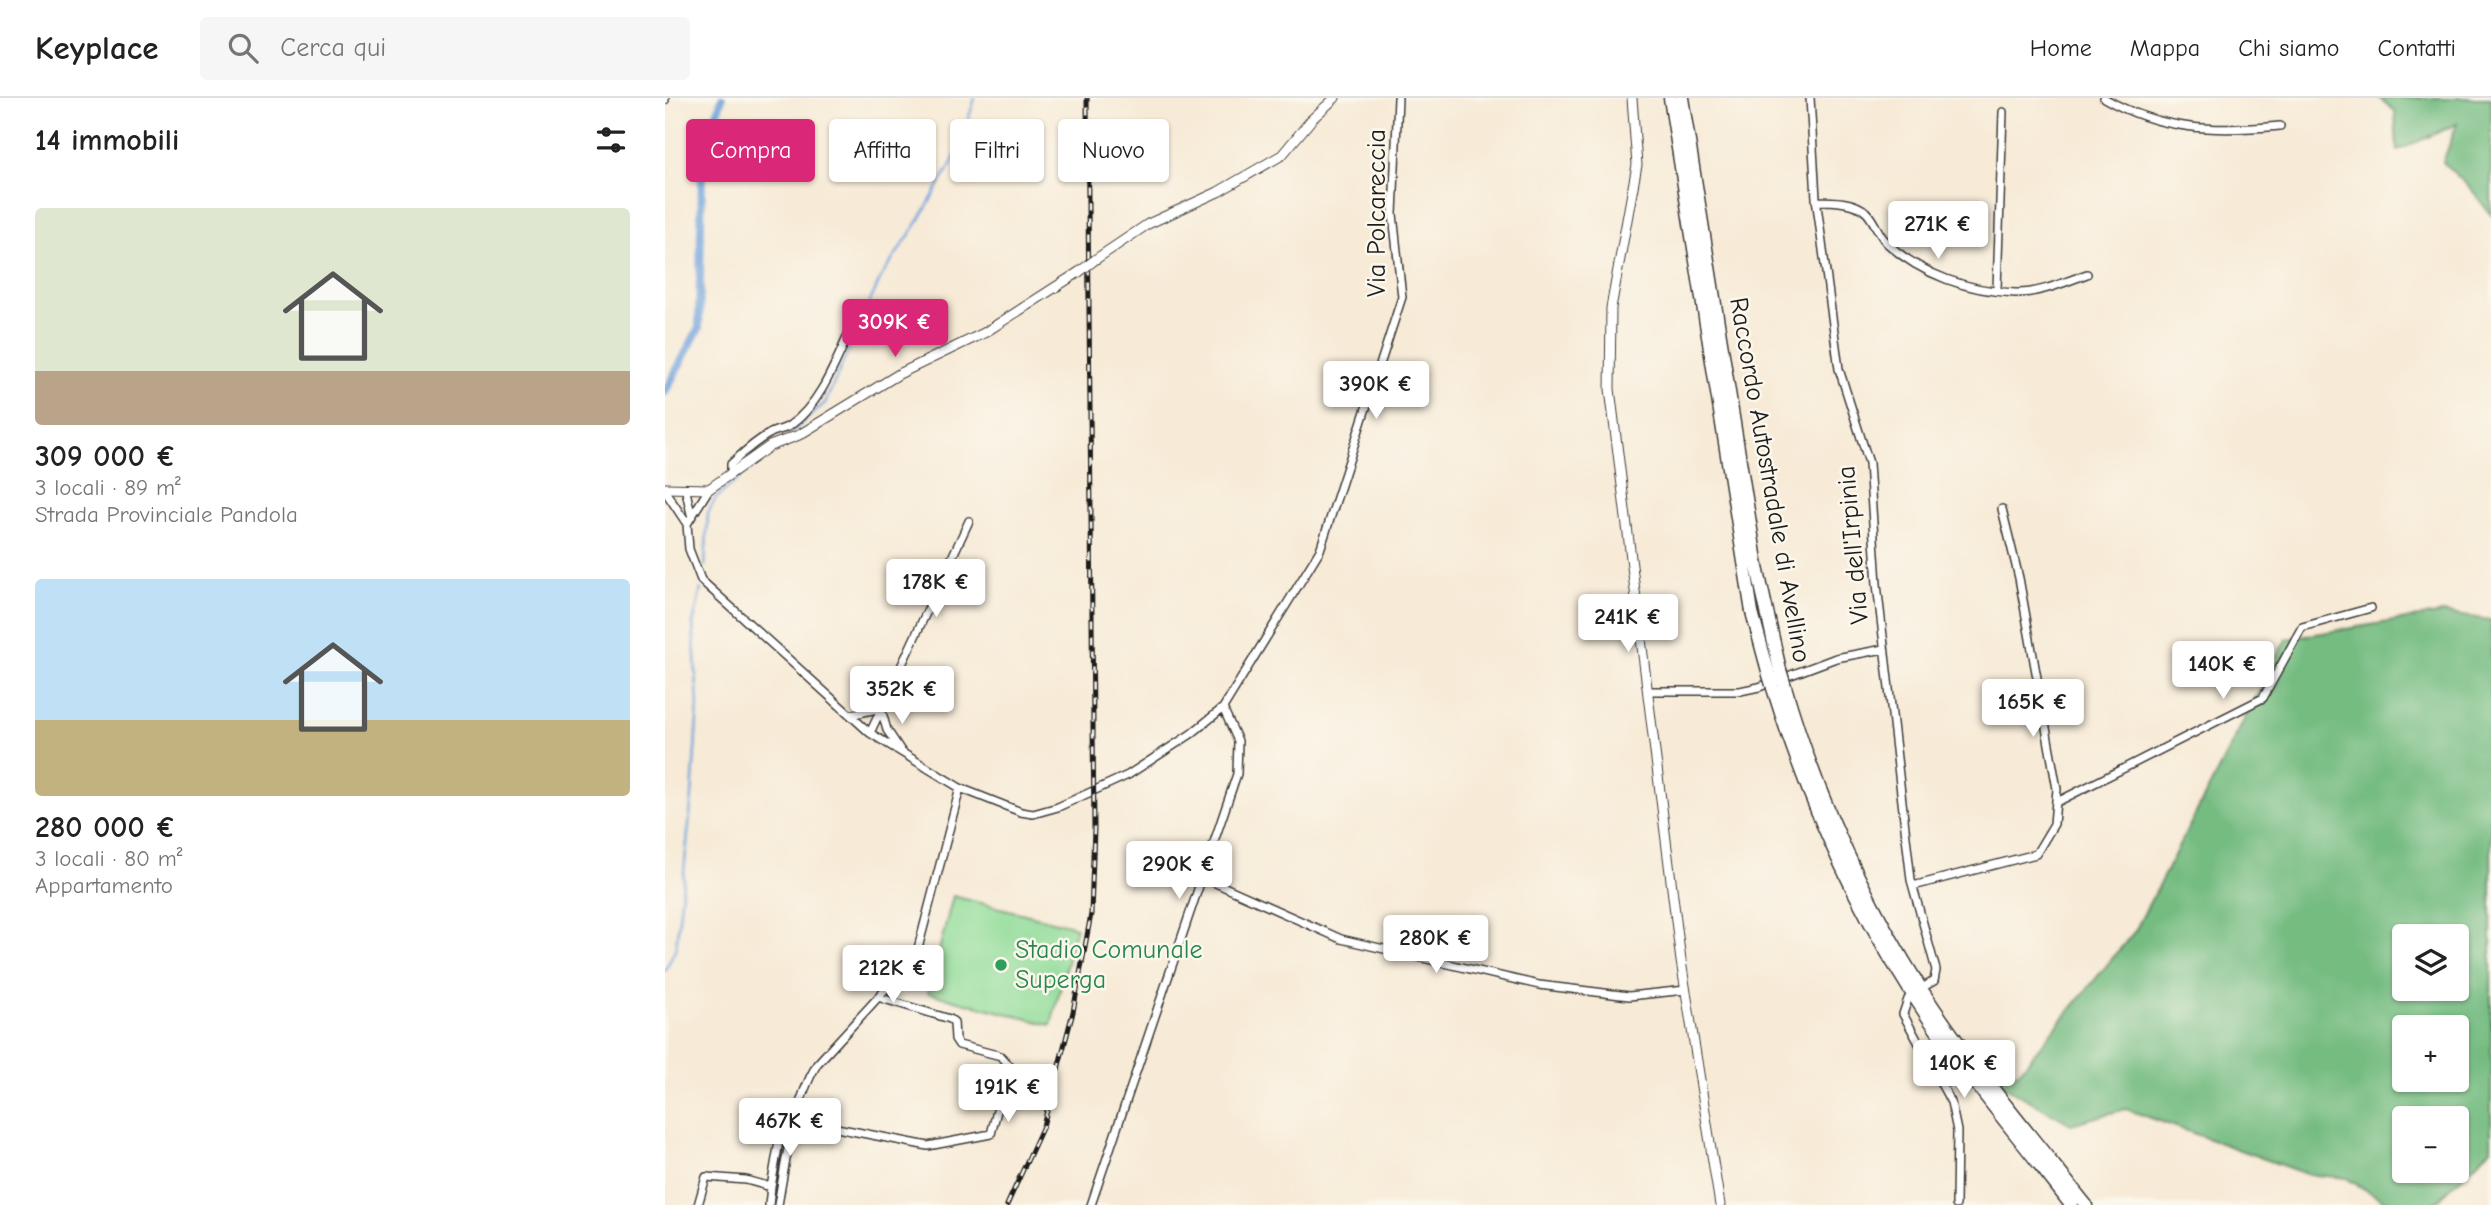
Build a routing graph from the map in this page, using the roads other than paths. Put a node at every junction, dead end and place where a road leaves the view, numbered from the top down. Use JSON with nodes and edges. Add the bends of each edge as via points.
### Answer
{"nodes":[{"id":1,"x":1335,"y":98,"type":"edge"},
{"id":2,"x":1398,"y":98,"type":"edge"},
{"id":3,"x":1632,"y":98,"type":"edge"},
{"id":4,"x":1670,"y":98,"type":"edge"},
{"id":5,"x":1682,"y":98,"type":"edge"},
{"id":6,"x":1810,"y":98,"type":"edge"},
{"id":7,"x":2104,"y":98,"type":"edge"},
{"id":8,"x":2003,"y":111,"type":"dead end"},
{"id":9,"x":2280,"y":126,"type":"dead end"},
{"id":10,"x":1816,"y":201,"type":"junction"},
{"id":11,"x":2087,"y":274,"type":"dead end"},
{"id":12,"x":1997,"y":289,"type":"junction"},
{"id":13,"x":852,"y":326,"type":"dead end"},
{"id":14,"x":731,"y":474,"type":"junction"},
{"id":15,"x":709,"y":489,"type":"junction"},
{"id":16,"x":665,"y":490,"type":"edge"},
{"id":17,"x":685,"y":491,"type":"junction"},
{"id":18,"x":2001,"y":509,"type":"dead end"},
{"id":19,"x":687,"y":519,"type":"junction"},
{"id":20,"x":969,"y":521,"type":"dead end"},
{"id":21,"x":2371,"y":608,"type":"dead end"},
{"id":22,"x":1884,"y":649,"type":"junction"},
{"id":23,"x":1774,"y":672,"type":"junction"},
{"id":24,"x":1778,"y":686,"type":"junction"},
{"id":25,"x":1648,"y":691,"type":"junction"},
{"id":26,"x":881,"y":708,"type":"junction"},
{"id":27,"x":1223,"y":708,"type":"junction"},
{"id":28,"x":849,"y":715,"type":"junction"},
{"id":29,"x":870,"y":733,"type":"junction"},
{"id":30,"x":903,"y":754,"type":"junction"},
{"id":31,"x":960,"y":788,"type":"junction"},
{"id":32,"x":2057,"y":802,"type":"junction"},
{"id":33,"x":1202,"y":877,"type":"junction"},
{"id":34,"x":1913,"y":886,"type":"junction"},
{"id":35,"x":1927,"y":985,"type":"dead end"},
{"id":36,"x":1686,"y":990,"type":"junction"},
{"id":37,"x":881,"y":998,"type":"junction"},
{"id":38,"x":1908,"y":999,"type":"dead end"},
{"id":39,"x":796,"y":1120,"type":"junction"},
{"id":40,"x":782,"y":1124,"type":"dead end"},
{"id":41,"x":771,"y":1188,"type":"junction"},
{"id":42,"x":698,"y":1205,"type":"edge"},
{"id":43,"x":769,"y":1205,"type":"edge"},
{"id":44,"x":778,"y":1205,"type":"edge"},
{"id":45,"x":1091,"y":1205,"type":"edge"},
{"id":46,"x":1720,"y":1205,"type":"edge"},
{"id":47,"x":1956,"y":1205,"type":"edge"},
{"id":48,"x":2071,"y":1205,"type":"edge"},
{"id":49,"x":2087,"y":1205,"type":"edge"}],
"edges":[{"from":1,"to":14,"type":"street","bridge":true,"via":[[1282,155],[1218,192],[1148,224],[984,333],[888,380],[799,435],[770,446]]},
{"from":2,"to":27,"type":"street","name":"Via Polcareccia","via":[[1393,214],[1402,298],[1320,550]]},
{"from":3,"to":25,"type":"street","via":[[1637,165],[1611,307],[1609,389]]},
{"from":4,"to":23,"type":"highway","name":"Raccordo Autostradale di Avellino","via":[[1752,612]]},
{"from":5,"to":23,"type":"highway","name":"Raccordo Autostradale di Avellino"},
{"from":6,"to":10,"type":"street","name":"Via dell'Irpinia"},
{"from":7,"to":9,"type":"street","via":[[2130,113],[2175,126],[2224,131]]},
{"from":8,"to":12,"type":"street"},
{"from":10,"to":12,"type":"street","via":[[1839,201],[1865,211],[1885,242],[1918,268],[1985,290]]},
{"from":10,"to":22,"type":"street","name":"Via dell'Irpinia","via":[[1839,369],[1869,463]]},
{"from":11,"to":12,"type":"street","via":[[2042,290],[2015,293]]},
{"from":13,"to":14,"type":"street","via":[[831,370],[801,415],[790,426],[751,445],[731,464]]},
{"from":14,"to":15,"type":"street"},
{"from":15,"to":17,"type":"street"},
{"from":15,"to":19,"type":"street"},
{"from":16,"to":17,"type":"street"},
{"from":16,"to":19,"type":"street"},
{"from":17,"to":19,"type":"street"},
{"from":18,"to":32,"type":"street","via":[[2019,578]]},
{"from":19,"to":28,"type":"street","via":[[689,549],[701,580]]},
{"from":20,"to":26,"type":"street"},
{"from":21,"to":32,"type":"street","via":[[2302,627],[2263,698]]},
{"from":22,"to":25,"type":"street","via":[[1836,658],[1740,691]]},
{"from":22,"to":34,"type":"street","name":"Via dell'Irpinia"},
{"from":23,"to":24,"type":"highway","name":"Raccordo Autostradale di Avellino","bridge":true},
{"from":24,"to":48,"type":"highway","name":"Raccordo Autostradale di Avellino","via":[[1806,787],[1869,922],[1930,1021]]},
{"from":24,"to":49,"type":"highway","name":"Raccordo Autostradale di Avellino","via":[[1835,826],[1894,944],[1947,1026]]},
{"from":25,"to":36,"type":"street"},
{"from":26,"to":28,"type":"street"},
{"from":26,"to":29,"type":"street"},
{"from":26,"to":30,"type":"street","via":[[887,730]]},
{"from":27,"to":31,"type":"street","via":[[1148,764],[1058,807],[1033,814],[1021,812]]},
{"from":27,"to":33,"type":"street","via":[[1238,741],[1237,774]]},
{"from":28,"to":29,"type":"street"},
{"from":29,"to":30,"type":"street"},
{"from":30,"to":31,"type":"street"},
{"from":31,"to":37,"type":"street","via":[[916,956]]},
{"from":32,"to":34,"type":"street","via":[[2054,824],[2036,854]]},
{"from":33,"to":36,"type":"street","via":[[1341,939],[1526,982],[1629,996]]},
{"from":33,"to":45,"type":"street"},
{"from":34,"to":35,"type":"street","name":"Via dell'Irpinia","via":[[1936,970],[1934,981]]},
{"from":36,"to":46,"type":"street"},
{"from":37,"to":39,"type":"street","via":[[817,1064]]},
{"from":37,"to":39,"type":"street","via":[[950,1019],[959,1045],[1001,1056],[1009,1065],[991,1134],[928,1146]]},
{"from":38,"to":47,"type":"street","via":[[1903,1014],[1951,1102],[1957,1131]]},
{"from":39,"to":44,"type":"street"},
{"from":40,"to":41,"type":"street"},
{"from":41,"to":42,"type":"street","via":[[746,1180],[706,1177]]},
{"from":41,"to":43,"type":"street"}]}
